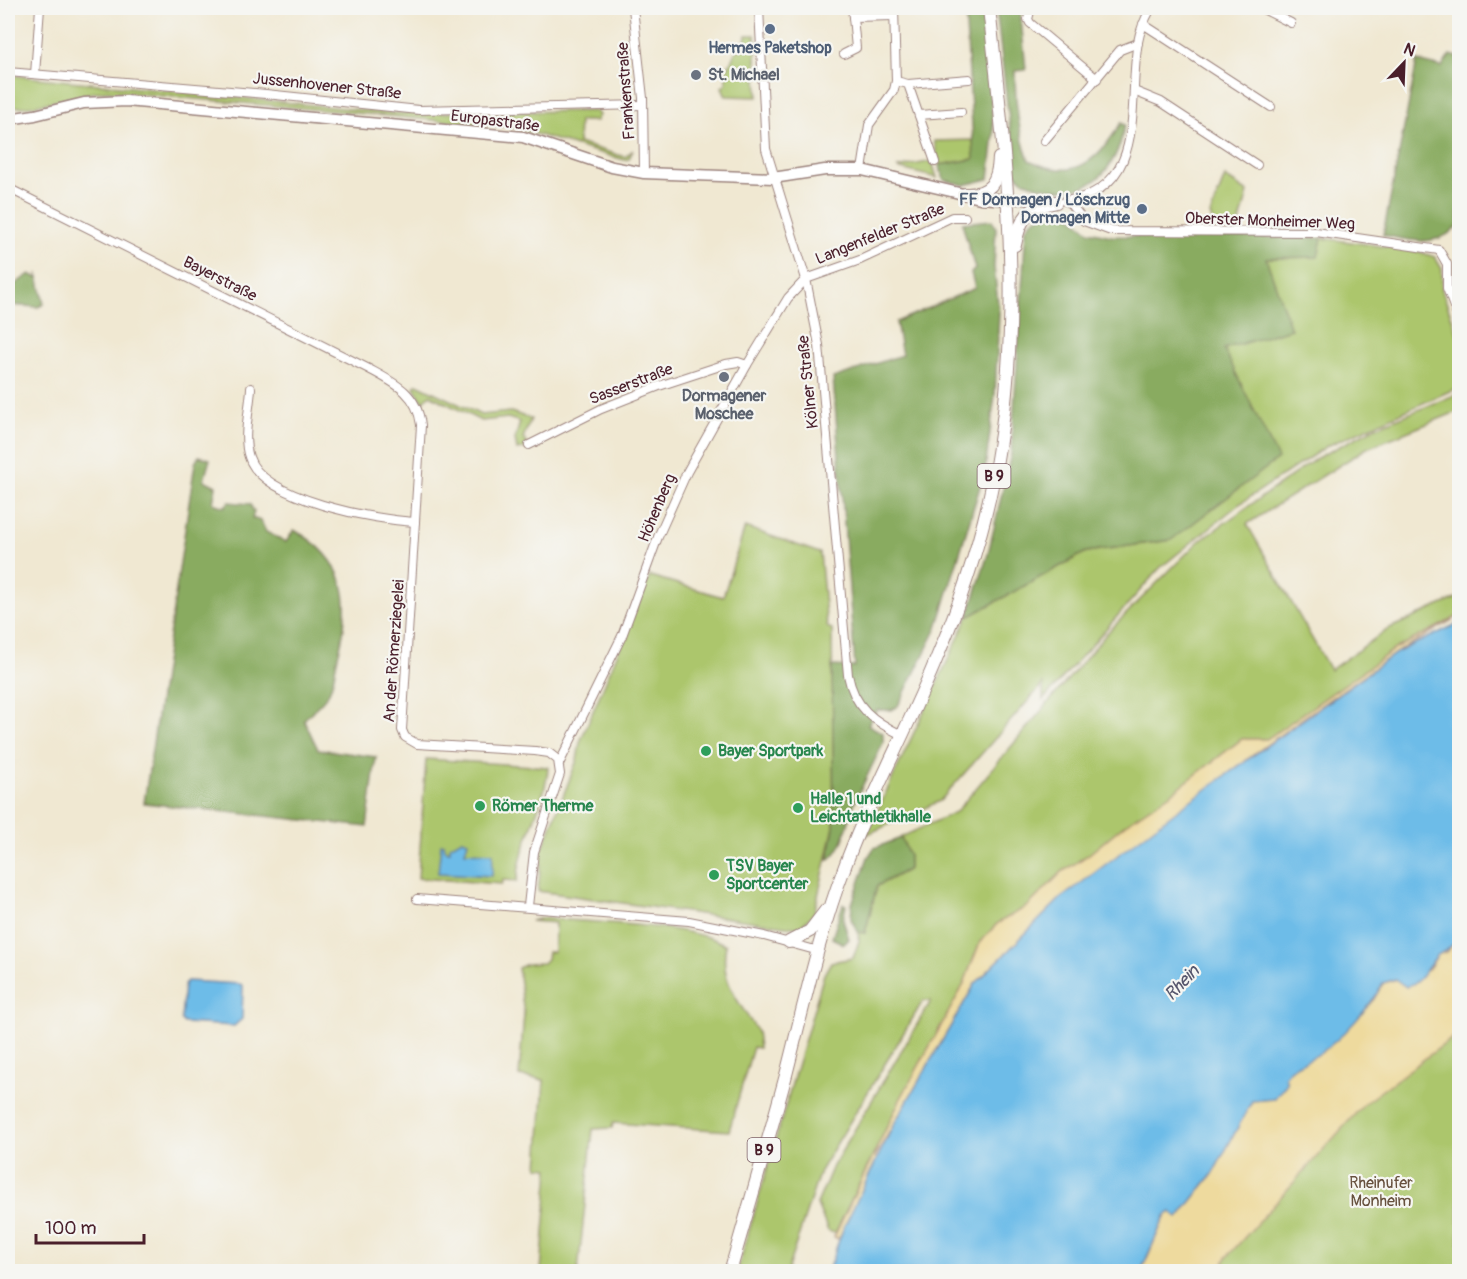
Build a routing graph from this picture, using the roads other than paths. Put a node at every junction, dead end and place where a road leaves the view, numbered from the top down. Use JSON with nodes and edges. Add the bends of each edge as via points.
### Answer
{"nodes":[{"id":1,"x":40,"y":8,"type":"edge"},
{"id":2,"x":633,"y":8,"type":"edge"},
{"id":3,"x":759,"y":8,"type":"edge"},
{"id":4,"x":852,"y":8,"type":"edge"},
{"id":5,"x":894,"y":8,"type":"edge"},
{"id":6,"x":989,"y":8,"type":"edge"},
{"id":7,"x":1031,"y":8,"type":"edge"},
{"id":8,"x":1151,"y":8,"type":"edge"},
{"id":9,"x":1261,"y":8,"type":"edge"},
{"id":10,"x":894,"y":16,"type":"junction"},
{"id":11,"x":853,"y":17,"type":"junction"},
{"id":12,"x":1291,"y":23,"type":"dead end"},
{"id":13,"x":1143,"y":24,"type":"junction"},
{"id":14,"x":1138,"y":43,"type":"junction"},
{"id":15,"x":844,"y":54,"type":"dead end"},
{"id":16,"x":8,"y":72,"type":"edge"},
{"id":17,"x":35,"y":74,"type":"junction"},
{"id":18,"x":969,"y":79,"type":"dead end"},
{"id":19,"x":1096,"y":79,"type":"junction"},
{"id":20,"x":896,"y":81,"type":"junction"},
{"id":21,"x":908,"y":84,"type":"junction"},
{"id":22,"x":1134,"y":91,"type":"junction"},
{"id":23,"x":644,"y":105,"type":"junction"},
{"id":24,"x":1271,"y":107,"type":"dead end"},
{"id":25,"x":961,"y":112,"type":"dead end"},
{"id":26,"x":919,"y":115,"type":"junction"},
{"id":27,"x":8,"y":119,"type":"edge"},
{"id":28,"x":1002,"y":136,"type":"junction"},
{"id":29,"x":1044,"y":141,"type":"dead end"},
{"id":30,"x":935,"y":162,"type":"dead end"},
{"id":31,"x":1257,"y":165,"type":"dead end"},
{"id":32,"x":862,"y":170,"type":"junction"},
{"id":33,"x":644,"y":172,"type":"junction"},
{"id":34,"x":773,"y":177,"type":"junction"},
{"id":35,"x":8,"y":188,"type":"edge"},
{"id":36,"x":965,"y":194,"type":"junction"},
{"id":37,"x":1010,"y":200,"type":"junction"},
{"id":38,"x":1062,"y":202,"type":"junction"},
{"id":39,"x":965,"y":217,"type":"dead end"},
{"id":40,"x":1012,"y":261,"type":"junction"},
{"id":41,"x":806,"y":279,"type":"junction"},
{"id":42,"x":1460,"y":323,"type":"edge"},
{"id":43,"x":747,"y":365,"type":"junction"},
{"id":44,"x":251,"y":388,"type":"dead end"},
{"id":45,"x":414,"y":401,"type":"joint"},
{"id":46,"x":529,"y":445,"type":"dead end"},
{"id":47,"x":415,"y":522,"type":"junction"},
{"id":48,"x":902,"y":735,"type":"junction"},
{"id":49,"x":560,"y":762,"type":"junction"},
{"id":50,"x":417,"y":899,"type":"dead end"},
{"id":51,"x":831,"y":904,"type":"junction"},
{"id":52,"x":528,"y":906,"type":"junction"},
{"id":53,"x":789,"y":942,"type":"junction"},
{"id":54,"x":819,"y":951,"type":"junction"},
{"id":55,"x":730,"y":1272,"type":"edge"}],
"edges":[{"from":1,"to":17,"type":"street"},
{"from":2,"to":23,"type":"street","name":"Frankenstraße"},
{"from":3,"to":34,"type":"street","name":"Kölner Straße","via":[[764,133]]},
{"from":4,"to":11,"type":"street"},
{"from":5,"to":10,"type":"street"},
{"from":6,"to":28,"type":"main road","number":"B 9"},
{"from":7,"to":19,"type":"street","via":[[1030,23]]},
{"from":8,"to":13,"type":"street"},
{"from":9,"to":12,"type":"street"},
{"from":10,"to":11,"type":"street"},
{"from":10,"to":20,"type":"street"},
{"from":11,"to":15,"type":"street","via":[[856,48]]},
{"from":13,"to":14,"type":"street"},
{"from":13,"to":24,"type":"street"},
{"from":14,"to":19,"type":"street","via":[[1123,47]]},
{"from":14,"to":22,"type":"street"},
{"from":16,"to":17,"type":"street","name":"Jussenhovener Straße"},
{"from":17,"to":23,"type":"street","name":"Jussenhovener Straße","via":[[419,110]]},
{"from":18,"to":21,"type":"street"},
{"from":19,"to":29,"type":"street"},
{"from":20,"to":21,"type":"street"},
{"from":20,"to":32,"type":"street","via":[[894,90],[869,125]]},
{"from":21,"to":26,"type":"street"},
{"from":22,"to":31,"type":"street","via":[[1161,102]]},
{"from":22,"to":38,"type":"street","via":[[1129,147],[1116,172],[1103,186]]},
{"from":23,"to":33,"type":"street","name":"Frankenstraße"},
{"from":25,"to":26,"type":"street"},
{"from":26,"to":30,"type":"street"},
{"from":27,"to":33,"type":"main road","name":"Europastraße","via":[[84,103],[126,100],[523,137],[612,167]]},
{"from":28,"to":36,"type":"main road","via":[[996,181],[983,192]]},
{"from":28,"to":37,"type":"main road","number":"B 9"},
{"from":32,"to":34,"type":"main road","name":"Europastraße"},
{"from":32,"to":36,"type":"main road","name":"Europastraße"},
{"from":33,"to":34,"type":"main road","name":"Europastraße"},
{"from":34,"to":41,"type":"street","name":"Kölner Straße"},
{"from":35,"to":45,"type":"street","name":"Bayerstraße","via":[[397,384]]},
{"from":36,"to":37,"type":"main road","name":"Europastraße"},
{"from":37,"to":38,"type":"street"},
{"from":37,"to":40,"type":"main road","number":"B 9"},
{"from":38,"to":40,"type":"main road","via":[[1040,205],[1026,215]]},
{"from":38,"to":42,"type":"street","name":"Oberster Monheimer Weg","via":[[1084,221],[1111,231],[1316,232],[1439,250],[1447,264],[1447,288]]},
{"from":39,"to":41,"type":"street","name":"Langenfelder Straße","via":[[952,218],[860,260]]},
{"from":40,"to":48,"type":"main road","number":"B 9","via":[[1008,386],[991,489],[954,614]]},
{"from":41,"to":43,"type":"street","name":"Höhenberg","via":[[788,298]]},
{"from":41,"to":48,"type":"street","name":"Kölner Straße","via":[[824,382],[851,690],[863,710]]},
{"from":43,"to":46,"type":"street","name":"Sasserstraße","via":[[726,364],[660,386],[601,409]]},
{"from":43,"to":49,"type":"street","name":"Höhenberg","via":[[687,472],[658,537],[622,636]]},
{"from":44,"to":47,"type":"street","via":[[247,443],[248,455],[258,472],[286,490],[350,514]]},
{"from":45,"to":47,"type":"street","name":"An der Römerziegelei","via":[[421,425]]},
{"from":47,"to":49,"type":"street","name":"An der Römerziegelei","via":[[402,721],[405,737],[417,744],[544,752]]},
{"from":48,"to":51,"type":"main road","number":"B 9","via":[[871,801]]},
{"from":49,"to":52,"type":"street","via":[[558,786],[534,852]]},
{"from":50,"to":52,"type":"street"},
{"from":51,"to":53,"type":"main road","via":[[810,931]]},
{"from":51,"to":54,"type":"main road","number":"B 9"},
{"from":52,"to":53,"type":"street","via":[[689,921]]},
{"from":53,"to":54,"type":"street"},
{"from":54,"to":55,"type":"main road","number":"B 9"}]}
